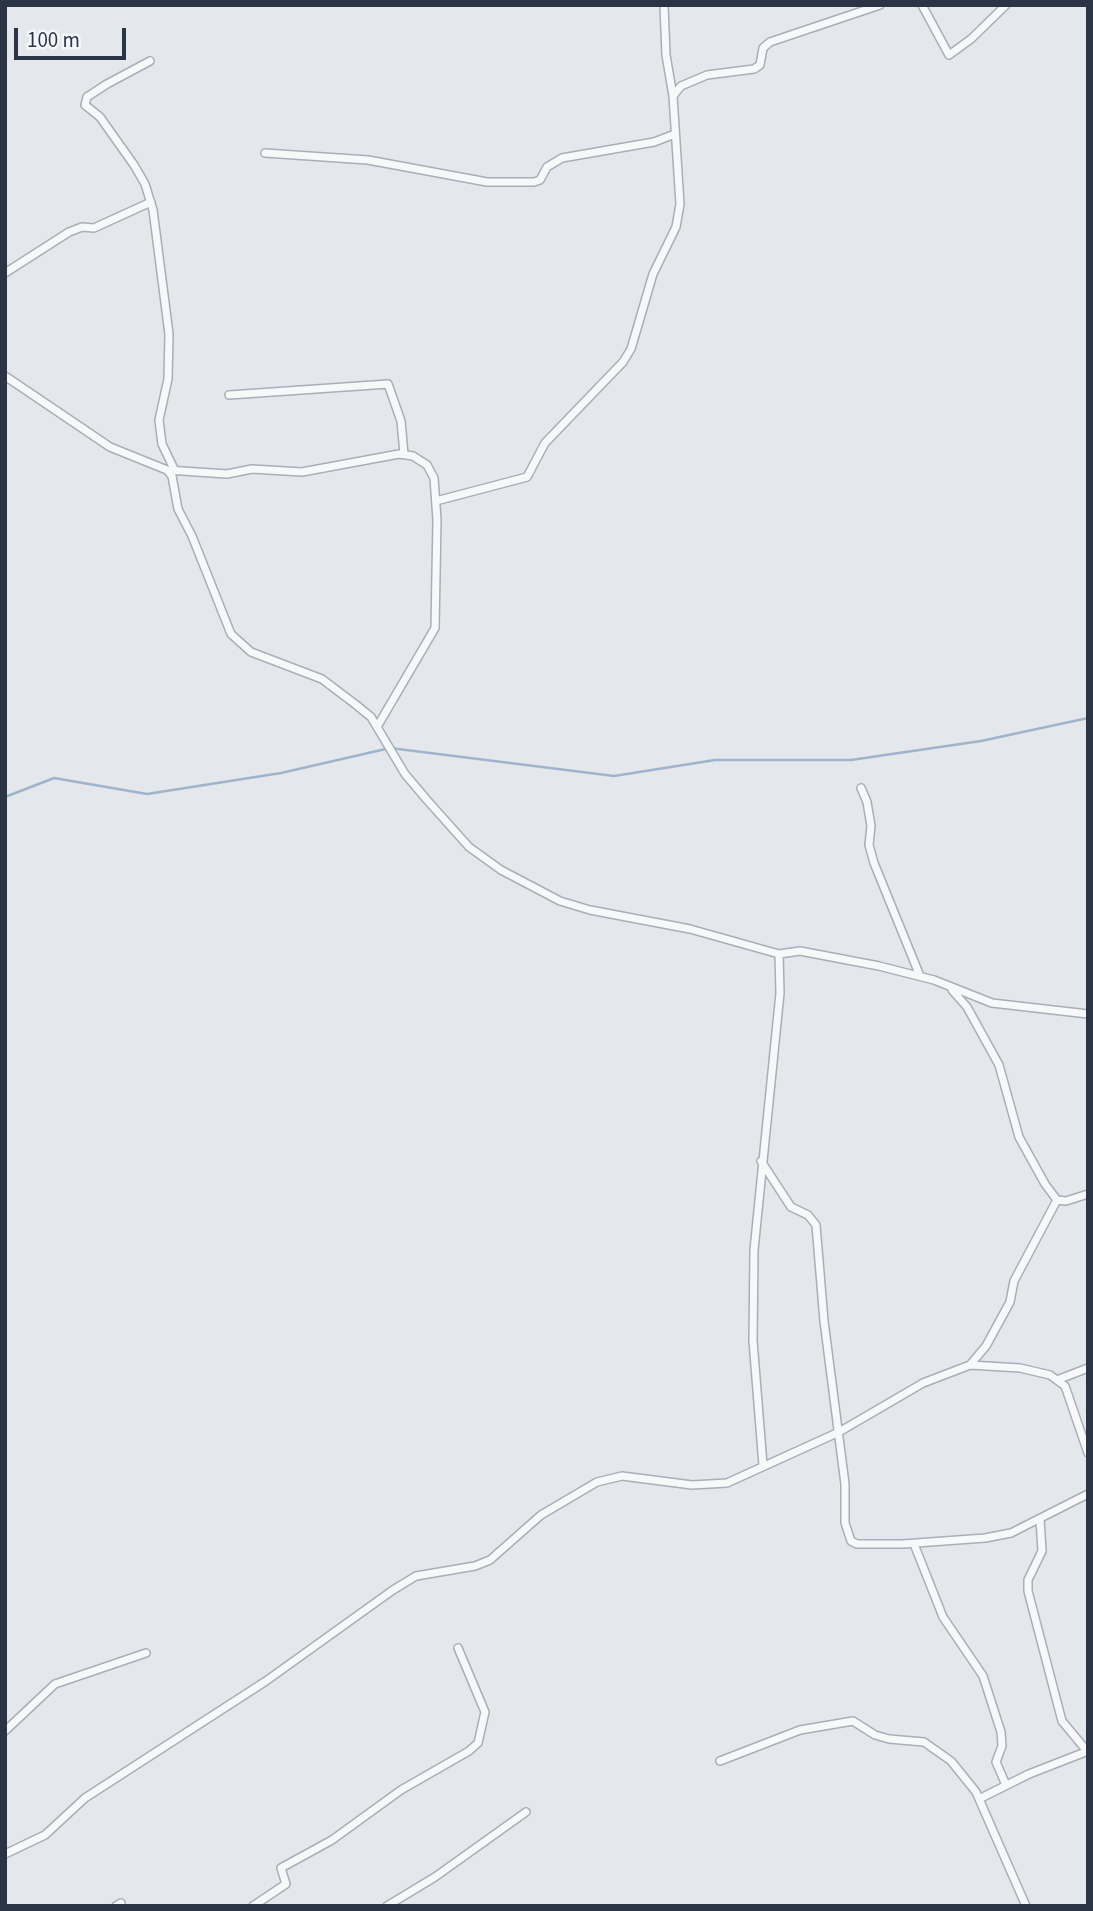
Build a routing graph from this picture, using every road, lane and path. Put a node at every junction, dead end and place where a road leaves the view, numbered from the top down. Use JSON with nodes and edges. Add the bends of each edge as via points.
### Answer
{"nodes":[{"id":1,"x":664,"y":5,"type":"edge"},
{"id":2,"x":880,"y":5,"type":"edge"},
{"id":3,"x":922,"y":5,"type":"edge"},
{"id":4,"x":1006,"y":5,"type":"edge"},
{"id":5,"x":150,"y":61,"type":"dead end"},
{"id":6,"x":673,"y":96,"type":"junction"},
{"id":7,"x":675,"y":134,"type":"junction"},
{"id":8,"x":265,"y":153,"type":"dead end"},
{"id":9,"x":151,"y":202,"type":"junction"},
{"id":10,"x":5,"y":272,"type":"edge"},
{"id":11,"x":5,"y":376,"type":"edge"},
{"id":12,"x":229,"y":395,"type":"dead end"},
{"id":13,"x":404,"y":454,"type":"junction"},
{"id":14,"x":171,"y":469,"type":"junction"},
{"id":15,"x":436,"y":501,"type":"junction"},
{"id":16,"x":377,"y":727,"type":"junction"},
{"id":17,"x":861,"y":788,"type":"dead end"},
{"id":18,"x":779,"y":954,"type":"junction"},
{"id":19,"x":920,"y":976,"type":"junction"},
{"id":20,"x":952,"y":989,"type":"junction"},
{"id":21,"x":1088,"y":1014,"type":"edge"},
{"id":22,"x":761,"y":1161,"type":"junction"},
{"id":23,"x":1088,"y":1194,"type":"edge"},
{"id":24,"x":1057,"y":1200,"type":"junction"},
{"id":25,"x":970,"y":1365,"type":"junction"},
{"id":26,"x":1088,"y":1368,"type":"edge"},
{"id":27,"x":1056,"y":1380,"type":"junction"},
{"id":28,"x":839,"y":1432,"type":"junction"},
{"id":29,"x":1088,"y":1453,"type":"edge"},
{"id":30,"x":763,"y":1465,"type":"junction"},
{"id":31,"x":1088,"y":1494,"type":"edge"},
{"id":32,"x":1041,"y":1519,"type":"junction"},
{"id":33,"x":914,"y":1544,"type":"junction"},
{"id":34,"x":458,"y":1648,"type":"dead end"},
{"id":35,"x":146,"y":1653,"type":"dead end"},
{"id":36,"x":5,"y":1731,"type":"edge"},
{"id":37,"x":1087,"y":1751,"type":"edge"},
{"id":38,"x":720,"y":1761,"type":"dead end"},
{"id":39,"x":1006,"y":1786,"type":"junction"},
{"id":40,"x":979,"y":1799,"type":"junction"},
{"id":41,"x":526,"y":1812,"type":"dead end"},
{"id":42,"x":5,"y":1854,"type":"edge"},
{"id":43,"x":253,"y":1906,"type":"edge"},
{"id":44,"x":387,"y":1906,"type":"edge"},
{"id":45,"x":1026,"y":1906,"type":"edge"}],
"edges":[{"from":1,"to":6,"type":"street"},
{"from":2,"to":6,"type":"street","via":[[770,41],[763,48],[758,68],[692,79]]},
{"from":3,"to":4,"type":"street","via":[[949,55]]},
{"from":5,"to":9,"type":"street","via":[[107,84],[88,97],[85,105],[100,117],[134,165]]},
{"from":6,"to":7,"type":"street"},
{"from":7,"to":8,"type":"street","via":[[562,158],[534,182],[487,182],[368,160]]},
{"from":7,"to":15,"type":"street","via":[[681,178],[676,227],[653,274],[623,362],[545,443],[527,477]]},
{"from":9,"to":10,"type":"street","via":[[94,228],[69,232]]},
{"from":9,"to":14,"type":"street","via":[[169,334],[168,379],[159,420]]},
{"from":11,"to":14,"type":"street","via":[[110,447]]},
{"from":12,"to":13,"type":"street","via":[[388,384],[401,421]]},
{"from":13,"to":14,"type":"street","via":[[288,473]]},
{"from":13,"to":15,"type":"street","via":[[427,466],[434,478]]},
{"from":14,"to":16,"type":"street","via":[[178,509],[231,634],[251,652],[322,679]]},
{"from":15,"to":16,"type":"street","via":[[435,628]]},
{"from":16,"to":18,"type":"street","via":[[405,774],[469,847],[530,887],[590,910],[690,929]]},
{"from":17,"to":19,"type":"street","via":[[871,825],[871,854]]},
{"from":18,"to":19,"type":"street","via":[[800,951]]},
{"from":18,"to":22,"type":"street","via":[[780,993]]},
{"from":19,"to":20,"type":"street"},
{"from":20,"to":21,"type":"street","via":[[992,1003]]},
{"from":20,"to":24,"type":"street","via":[[999,1065],[1019,1137]]},
{"from":22,"to":28,"type":"street","via":[[790,1207],[808,1215],[816,1225]]},
{"from":22,"to":30,"type":"street","via":[[753,1341]]},
{"from":23,"to":24,"type":"street"},
{"from":24,"to":25,"type":"street","via":[[1014,1281],[1010,1302]]},
{"from":25,"to":27,"type":"street","via":[[1020,1368]]},
{"from":25,"to":28,"type":"street","via":[[923,1383]]},
{"from":26,"to":27,"type":"street"},
{"from":27,"to":29,"type":"street","via":[[1065,1386]]},
{"from":28,"to":30,"type":"street"},
{"from":28,"to":33,"type":"street","via":[[845,1523],[851,1541]]},
{"from":30,"to":42,"type":"street","via":[[717,1485],[622,1476],[575,1493],[541,1515],[490,1560],[416,1576],[393,1590],[296,1661],[85,1798],[45,1835]]},
{"from":31,"to":32,"type":"street"},
{"from":32,"to":33,"type":"street","via":[[1011,1533]]},
{"from":32,"to":37,"type":"street","via":[[1042,1551],[1028,1580],[1028,1591],[1062,1721]]},
{"from":33,"to":39,"type":"street","via":[[943,1617],[984,1676],[1001,1732],[996,1762]]},
{"from":34,"to":43,"type":"street","via":[[485,1712],[478,1743],[332,1840],[281,1868],[285,1884]]},
{"from":35,"to":36,"type":"street","via":[[55,1684]]},
{"from":37,"to":39,"type":"street"},
{"from":38,"to":40,"type":"street","via":[[800,1730],[853,1721],[882,1737],[924,1741],[951,1761]]},
{"from":39,"to":40,"type":"street"},
{"from":40,"to":45,"type":"street"},
{"from":41,"to":44,"type":"street"}]}
